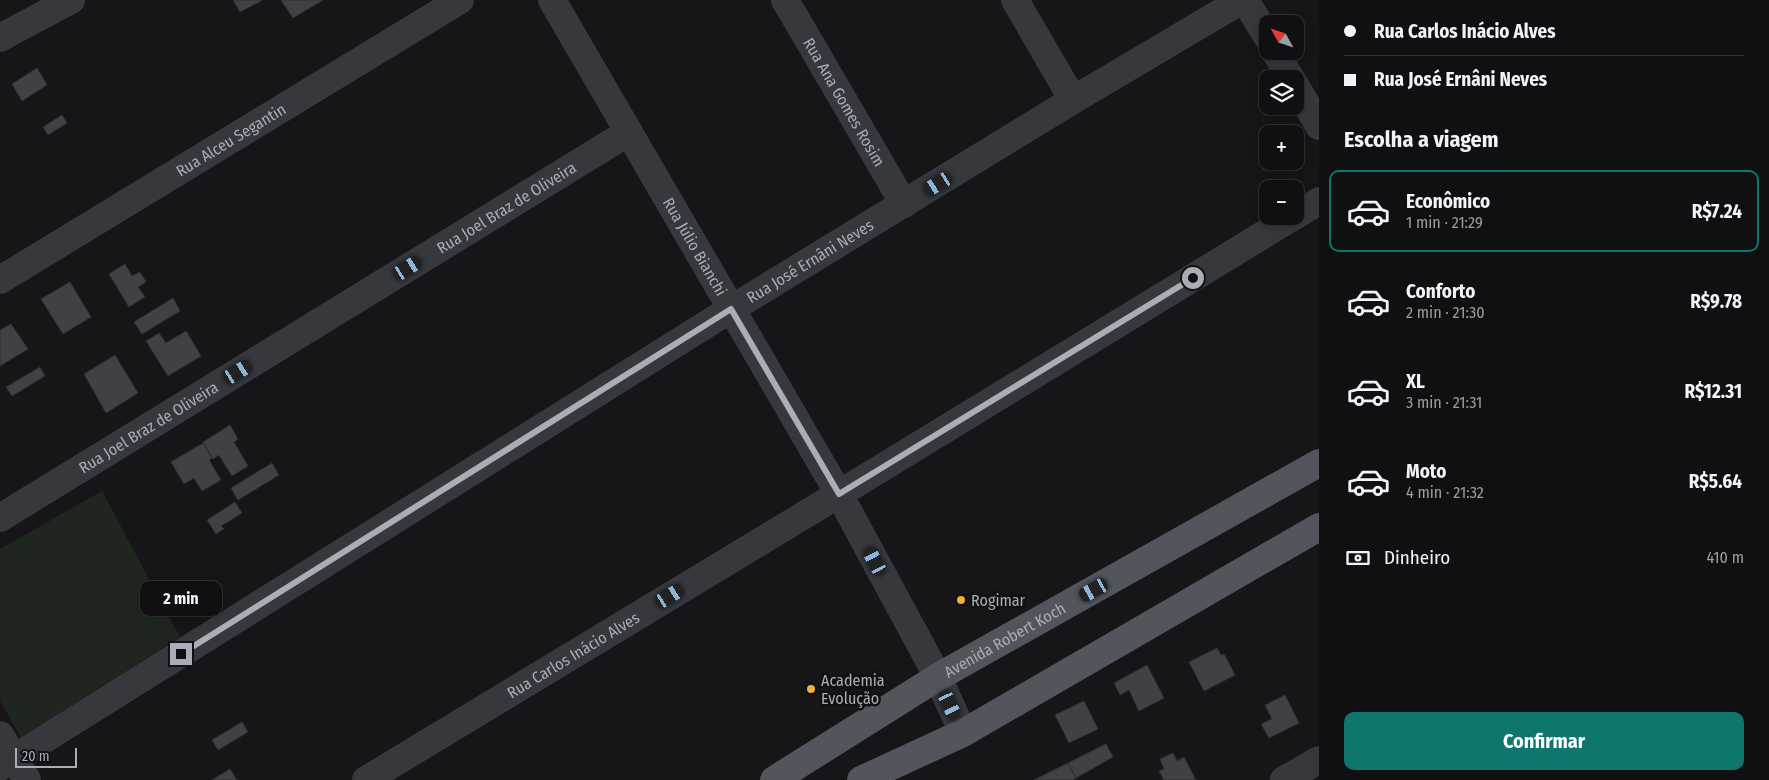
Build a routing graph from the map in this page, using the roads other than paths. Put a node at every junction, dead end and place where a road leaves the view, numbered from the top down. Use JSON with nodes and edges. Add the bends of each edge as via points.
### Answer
{"nodes":[{"id":1,"x":71,"y":0,"type":"edge"},
{"id":2,"x":460,"y":0,"type":"edge"},
{"id":3,"x":552,"y":0,"type":"edge"},
{"id":4,"x":785,"y":0,"type":"edge"},
{"id":5,"x":1015,"y":0,"type":"edge"},
{"id":6,"x":1244,"y":0,"type":"edge"},
{"id":7,"x":1259,"y":24,"type":"edge"},
{"id":8,"x":0,"y":38,"type":"edge"},
{"id":9,"x":1073,"y":100,"type":"junction"},
{"id":10,"x":1304,"y":100,"type":"edge"},
{"id":11,"x":1319,"y":126,"type":"edge"},
{"id":12,"x":629,"y":132,"type":"junction"},
{"id":13,"x":1319,"y":201,"type":"edge"},
{"id":14,"x":904,"y":204,"type":"junction"},
{"id":15,"x":1304,"y":210,"type":"edge"},
{"id":16,"x":1280,"y":225,"type":"edge"},
{"id":17,"x":0,"y":280,"type":"edge"},
{"id":18,"x":731,"y":309,"type":"junction"},
{"id":19,"x":1319,"y":463,"type":"edge"},
{"id":20,"x":839,"y":494,"type":"junction"},
{"id":21,"x":0,"y":518,"type":"edge"},
{"id":22,"x":1319,"y":527,"type":"edge"},
{"id":23,"x":938,"y":677,"type":"junction"},
{"id":24,"x":963,"y":733,"type":"junction"},
{"id":25,"x":0,"y":736,"type":"edge"},
{"id":26,"x":1319,"y":760,"type":"edge"},
{"id":27,"x":14,"y":769,"type":"edge"},
{"id":28,"x":366,"y":780,"type":"edge"},
{"id":29,"x":774,"y":780,"type":"edge"},
{"id":30,"x":862,"y":780,"type":"edge"},
{"id":31,"x":1284,"y":780,"type":"edge"}],
"edges":[{"from":1,"to":8,"type":"street"},
{"from":2,"to":17,"type":"street","name":"Rua Alceu Segantin"},
{"from":3,"to":12,"type":"street","name":"Rua Júlio Bianchi"},
{"from":4,"to":14,"type":"street","name":"Rua Ana Gomes Rosim"},
{"from":5,"to":9,"type":"street"},
{"from":6,"to":7,"type":"street"},
{"from":6,"to":9,"type":"street","name":"Rua José Ernâni Neves"},
{"from":9,"to":14,"type":"street","name":"Rua José Ernâni Neves"},
{"from":10,"to":11,"type":"street"},
{"from":12,"to":18,"type":"street","name":"Rua Júlio Bianchi"},
{"from":12,"to":21,"type":"street","name":"Rua Joel Braz de Oliveira"},
{"from":13,"to":15,"type":"street","name":"Rua Carlos Inácio Alves"},
{"from":14,"to":18,"type":"street","name":"Rua José Ernâni Neves"},
{"from":16,"to":20,"type":"street","name":"Rua Carlos Inácio Alves"},
{"from":18,"to":20,"type":"street","name":"Rua Júlio Bianchi"},
{"from":18,"to":27,"type":"street","name":"Rua José Ernâni Neves"},
{"from":19,"to":23,"type":"main road","name":"Avenida Robert Koch"},
{"from":20,"to":23,"type":"street","name":"Rua Júlio Bianchi"},
{"from":20,"to":28,"type":"street","name":"Rua Carlos Inácio Alves"},
{"from":22,"to":24,"type":"main road"},
{"from":23,"to":24,"type":"street","name":"Rua Júlio Bianchi"},
{"from":23,"to":29,"type":"main road","name":"Avenida Robert Koch"},
{"from":24,"to":30,"type":"main road"},
{"from":25,"to":27,"type":"street"},
{"from":26,"to":31,"type":"street"}]}
